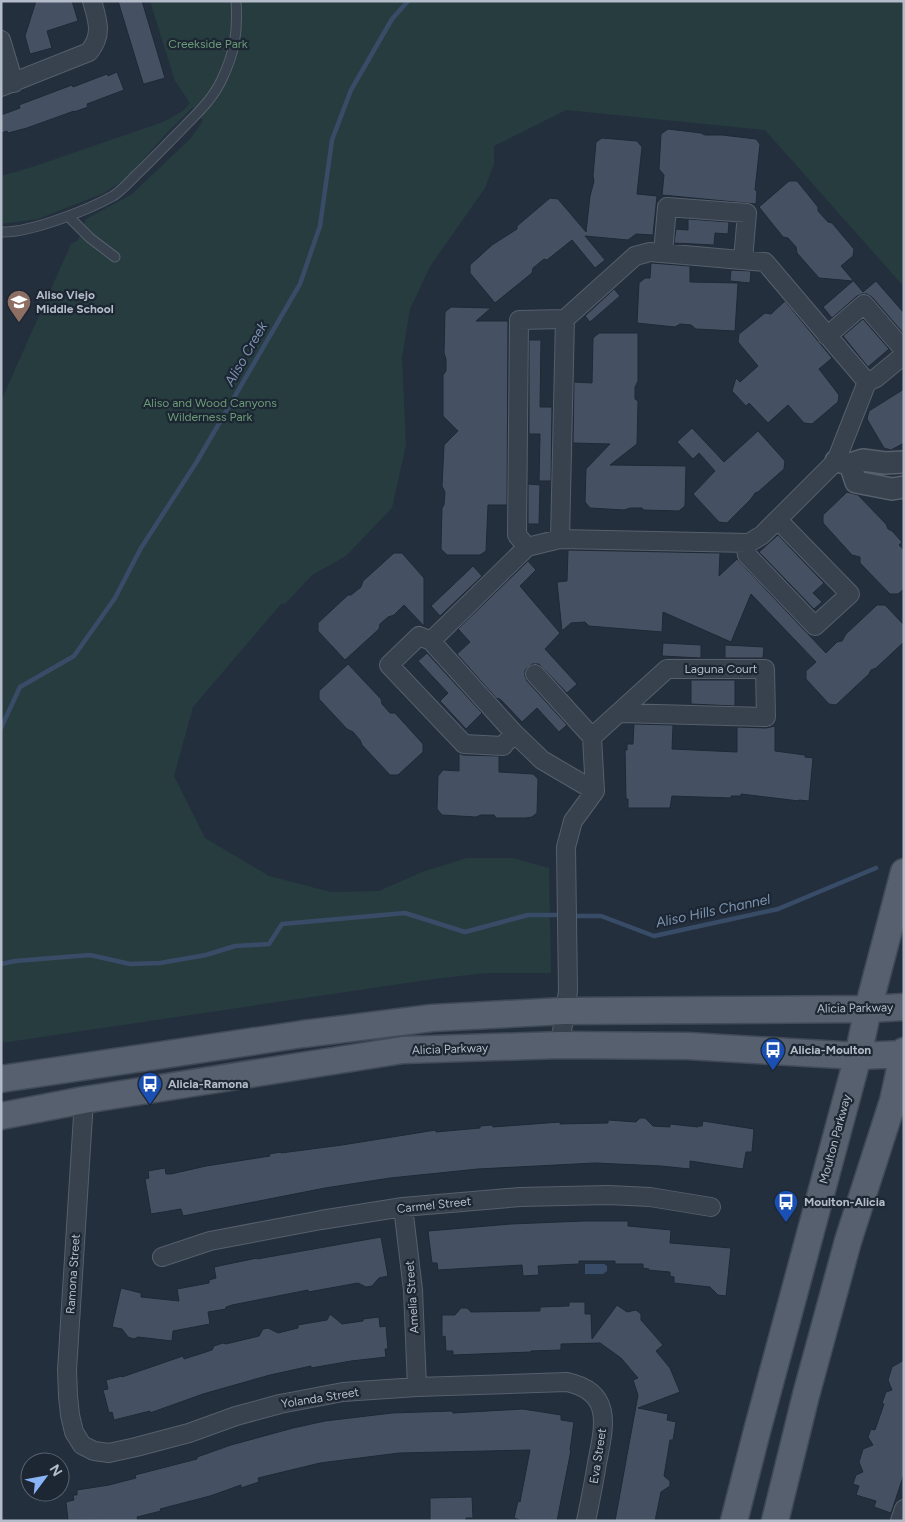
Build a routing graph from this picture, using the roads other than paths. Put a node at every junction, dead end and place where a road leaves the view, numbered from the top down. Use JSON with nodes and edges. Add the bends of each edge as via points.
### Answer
{"nodes":[{"id":1,"x":92,"y":1,"type":"edge"},
{"id":2,"x":236,"y":1,"type":"edge"},
{"id":3,"x":1,"y":40,"type":"edge"},
{"id":4,"x":8,"y":85,"type":"edge"},
{"id":5,"x":68,"y":216,"type":"junction"},
{"id":6,"x":1,"y":232,"type":"edge"},
{"id":7,"x":663,"y":253,"type":"junction"},
{"id":8,"x":114,"y":257,"type":"dead end"},
{"id":9,"x":743,"y":260,"type":"junction"},
{"id":10,"x":565,"y":319,"type":"junction"},
{"id":11,"x":827,"y":336,"type":"junction"},
{"id":12,"x":904,"y":350,"type":"edge"},
{"id":13,"x":904,"y":355,"type":"edge"},
{"id":14,"x":867,"y":382,"type":"junction"},
{"id":15,"x":843,"y":462,"type":"junction"},
{"id":16,"x":904,"y":462,"type":"edge"},
{"id":17,"x":904,"y":487,"type":"edge"},
{"id":18,"x":778,"y":520,"type":"junction"},
{"id":19,"x":560,"y":539,"type":"junction"},
{"id":20,"x":745,"y":544,"type":"junction"},
{"id":21,"x":527,"y":547,"type":"junction"},
{"id":22,"x":431,"y":641,"type":"junction"},
{"id":23,"x":535,"y":674,"type":"dead end"},
{"id":24,"x":620,"y":713,"type":"junction"},
{"id":25,"x":514,"y":733,"type":"junction"},
{"id":26,"x":592,"y":737,"type":"junction"},
{"id":27,"x":595,"y":791,"type":"junction"},
{"id":28,"x":904,"y":872,"type":"edge"},
{"id":29,"x":904,"y":1007,"type":"edge"},
{"id":30,"x":868,"y":1009,"type":"junction"},
{"id":31,"x":564,"y":1011,"type":"junction"},
{"id":32,"x":560,"y":1046,"type":"junction"},
{"id":33,"x":903,"y":1053,"type":"edge"},
{"id":34,"x":858,"y":1056,"type":"junction"},
{"id":35,"x":79,"y":1068,"type":"junction"},
{"id":36,"x":1,"y":1079,"type":"edge"},
{"id":37,"x":898,"y":1096,"type":"edge"},
{"id":38,"x":84,"y":1100,"type":"junction"},
{"id":39,"x":1,"y":1116,"type":"edge"},
{"id":40,"x":404,"y":1207,"type":"junction"},
{"id":41,"x":711,"y":1207,"type":"dead end"},
{"id":42,"x":162,"y":1257,"type":"dead end"},
{"id":43,"x":417,"y":1387,"type":"junction"},
{"id":44,"x":594,"y":1394,"type":"joint"},
{"id":45,"x":82,"y":1444,"type":"joint"},
{"id":46,"x":904,"y":1509,"type":"edge"},
{"id":47,"x":586,"y":1521,"type":"edge"},
{"id":48,"x":734,"y":1521,"type":"edge"},
{"id":49,"x":775,"y":1521,"type":"edge"},
{"id":50,"x":900,"y":1521,"type":"edge"}],
"edges":[{"from":1,"to":4,"type":"street","via":[[99,24],[95,45],[89,52]]},
{"from":2,"to":5,"type":"lane","via":[[238,24],[234,50],[207,105],[114,195]]},
{"from":3,"to":4,"type":"street"},
{"from":5,"to":6,"type":"lane","via":[[13,232]]},
{"from":5,"to":8,"type":"lane"},
{"from":7,"to":9,"type":"street"},
{"from":7,"to":9,"type":"street","via":[[667,207],[747,213]]},
{"from":7,"to":10,"type":"street","via":[[635,256]]},
{"from":9,"to":11,"type":"street","via":[[765,262]]},
{"from":10,"to":19,"type":"street"},
{"from":10,"to":21,"type":"street","via":[[519,320],[517,535]]},
{"from":11,"to":12,"type":"street","via":[[864,304]]},
{"from":11,"to":14,"type":"street"},
{"from":13,"to":14,"type":"street"},
{"from":14,"to":15,"type":"street"},
{"from":15,"to":16,"type":"street"},
{"from":15,"to":17,"type":"street","via":[[856,482],[892,489]]},
{"from":15,"to":18,"type":"street"},
{"from":18,"to":20,"type":"street","via":[[762,535]]},
{"from":18,"to":20,"type":"street","via":[[850,594],[815,626],[747,555]]},
{"from":19,"to":20,"type":"street"},
{"from":19,"to":21,"type":"street"},
{"from":21,"to":22,"type":"street"},
{"from":22,"to":25,"type":"street"},
{"from":22,"to":25,"type":"street","via":[[418,636],[389,665],[464,744],[503,746]]},
{"from":23,"to":26,"type":"street"},
{"from":24,"to":24,"type":"street","name":"Laguna Court","via":[[766,717],[765,670],[667,669]]},
{"from":24,"to":26,"type":"street","name":"Laguna Court"},
{"from":25,"to":27,"type":"street","via":[[542,760]]},
{"from":26,"to":27,"type":"street"},
{"from":27,"to":31,"type":"street","via":[[573,821],[566,851],[568,991]]},
{"from":28,"to":30,"type":"main road","name":"Moulton Parkway"},
{"from":29,"to":30,"type":"main road","name":"Alicia Parkway"},
{"from":30,"to":31,"type":"main road","name":"Alicia Parkway"},
{"from":30,"to":34,"type":"main road","name":"Moulton Parkway"},
{"from":31,"to":32,"type":"street"},
{"from":31,"to":35,"type":"main road","name":"Alicia Parkway","via":[[432,1018]]},
{"from":32,"to":34,"type":"main road","name":"Alicia Parkway","via":[[688,1046]]},
{"from":32,"to":38,"type":"main road","name":"Alicia Parkway","via":[[403,1050]]},
{"from":33,"to":34,"type":"main road","name":"Alicia Parkway"},
{"from":33,"to":37,"type":"main road"},
{"from":34,"to":48,"type":"main road","name":"Moulton Parkway"},
{"from":35,"to":36,"type":"main road","name":"Alicia Parkway"},
{"from":35,"to":38,"type":"main road"},
{"from":37,"to":49,"type":"main road","via":[[848,1241]]},
{"from":38,"to":39,"type":"main road","name":"Alicia Parkway"},
{"from":38,"to":45,"type":"street","name":"Ramona Street","via":[[67,1370],[70,1415],[74,1432]]},
{"from":40,"to":41,"type":"street","name":"Carmel Street","via":[[520,1197],[608,1195],[650,1197]]},
{"from":40,"to":42,"type":"street","name":"Carmel Street","via":[[210,1242]]},
{"from":40,"to":43,"type":"street","name":"Amelia Street","via":[[413,1290]]},
{"from":43,"to":44,"type":"street","name":"Yolanda Street","via":[[568,1382],[582,1385]]},
{"from":43,"to":45,"type":"street","name":"Yolanda Street","via":[[343,1392],[280,1404],[163,1440],[109,1452],[94,1451]]},
{"from":44,"to":47,"type":"street","name":"Eva Street","via":[[602,1411],[604,1428]]},
{"from":46,"to":50,"type":"street"}]}
